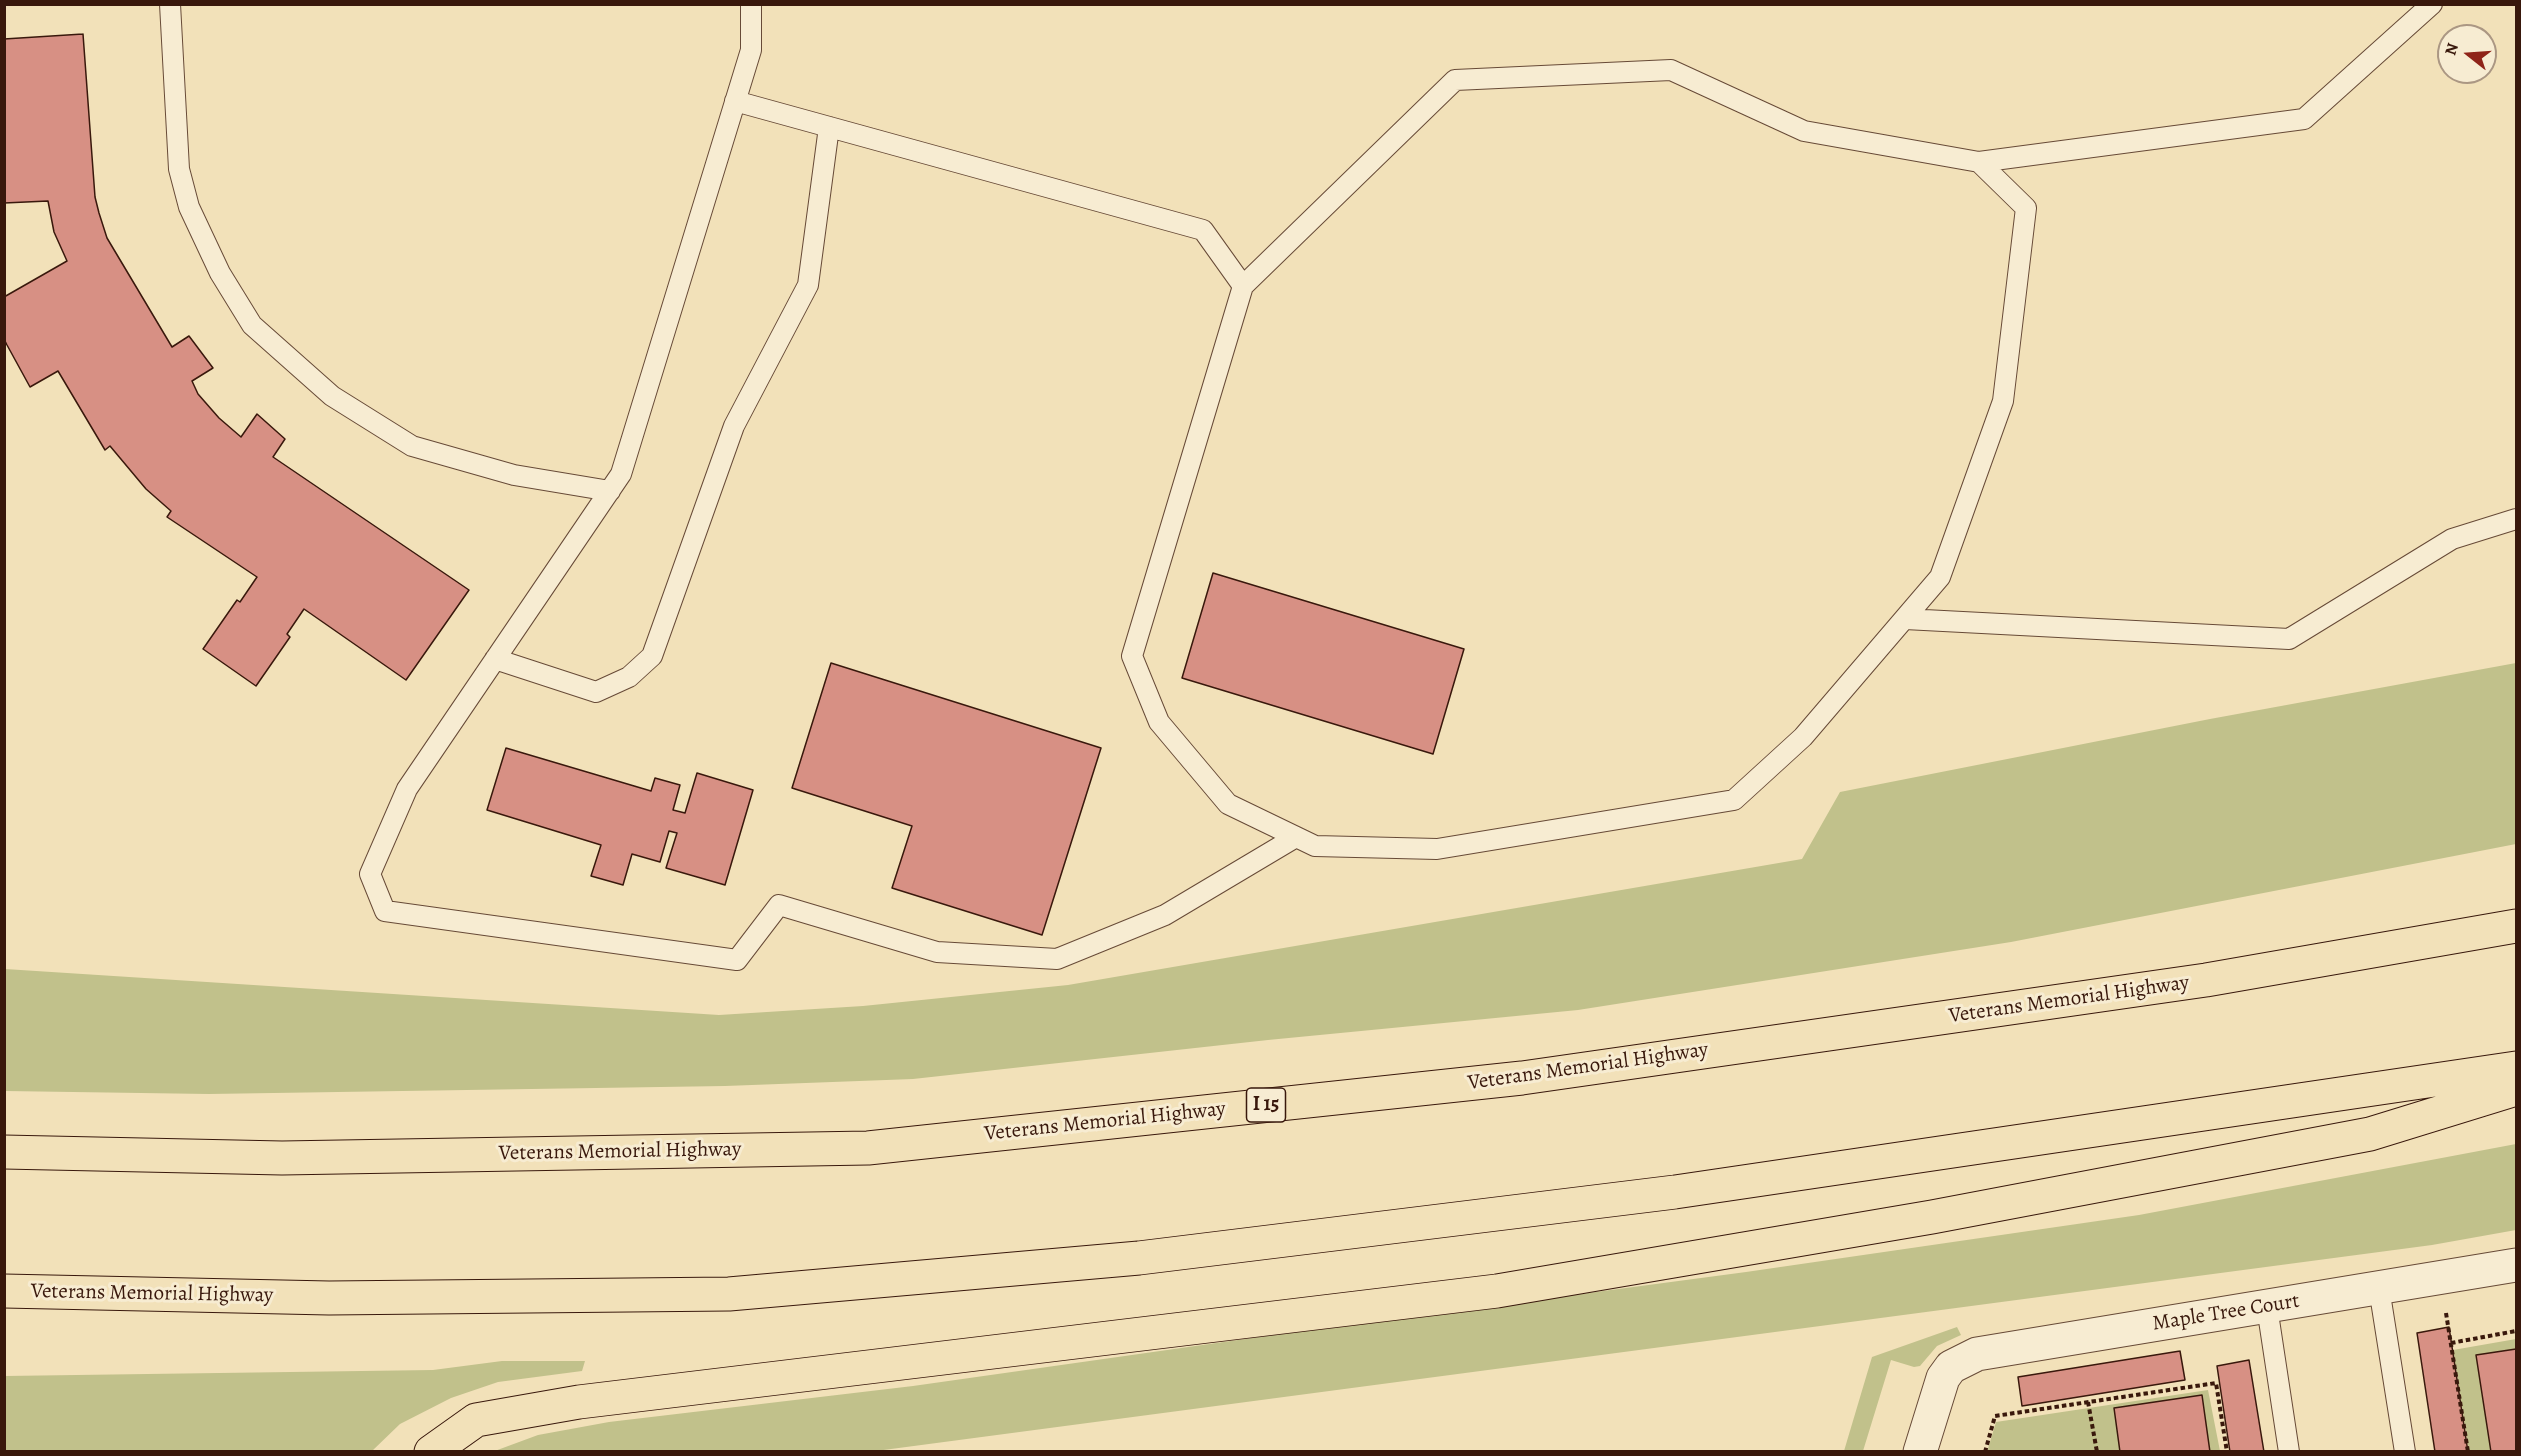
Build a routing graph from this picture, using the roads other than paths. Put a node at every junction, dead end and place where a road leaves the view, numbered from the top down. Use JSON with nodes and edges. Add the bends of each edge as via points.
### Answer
{"nodes":[{"id":1,"x":170,"y":4,"type":"edge"},
{"id":2,"x":751,"y":4,"type":"edge"},
{"id":3,"x":2432,"y":4,"type":"edge"},
{"id":4,"x":735,"y":101,"type":"junction"},
{"id":5,"x":829,"y":127,"type":"junction"},
{"id":6,"x":1979,"y":162,"type":"junction"},
{"id":7,"x":1243,"y":286,"type":"junction"},
{"id":8,"x":610,"y":491,"type":"junction"},
{"id":9,"x":2517,"y":519,"type":"edge"},
{"id":10,"x":1905,"y":620,"type":"junction"},
{"id":11,"x":495,"y":659,"type":"junction"},
{"id":12,"x":1296,"y":837,"type":"junction"},
{"id":13,"x":2517,"y":926,"type":"edge"},
{"id":14,"x":2517,"y":1068,"type":"edge"},
{"id":15,"x":2517,"y":1089,"type":"edge"},
{"id":16,"x":4,"y":1152,"type":"edge"},
{"id":17,"x":2517,"y":1265,"type":"edge"},
{"id":18,"x":2379,"y":1288,"type":"junction"},
{"id":19,"x":4,"y":1291,"type":"edge"},
{"id":20,"x":2266,"y":1307,"type":"junction"},
{"id":21,"x":431,"y":1452,"type":"edge"},
{"id":22,"x":1920,"y":1452,"type":"edge"},
{"id":23,"x":2289,"y":1452,"type":"edge"},
{"id":24,"x":2404,"y":1452,"type":"edge"}],
"edges":[{"from":1,"to":8,"type":"lane","via":[[179,170],[189,207],[215,264],[252,324],[333,396],[412,446],[514,475]]},
{"from":2,"to":4,"type":"lane","via":[[751,50]]},
{"from":3,"to":6,"type":"lane","via":[[2304,119]]},
{"from":4,"to":5,"type":"lane"},
{"from":4,"to":8,"type":"lane","via":[[621,474]]},
{"from":5,"to":7,"type":"lane","via":[[1203,230]]},
{"from":5,"to":11,"type":"lane","via":[[808,285],[734,426],[652,656],[629,677],[596,692]]},
{"from":6,"to":7,"type":"lane","via":[[1804,131],[1671,70],[1455,80]]},
{"from":6,"to":10,"type":"lane","via":[[2026,208],[2003,401],[1940,577]]},
{"from":7,"to":12,"type":"lane","via":[[1132,656],[1159,722],[1227,804]]},
{"from":8,"to":11,"type":"lane"},
{"from":9,"to":10,"type":"lane","via":[[2452,539],[2289,639]]},
{"from":10,"to":12,"type":"lane","via":[[1803,737],[1734,800],[1437,849],[1315,846]]},
{"from":11,"to":12,"type":"lane","via":[[407,789],[370,874],[385,911],[737,960],[779,905],[937,952],[1057,958],[1165,915]]},
{"from":13,"to":16,"type":"highway","name":"Veterans Memorial Highway","number":"I 15","via":[[2206,980],[1522,1078],[868,1148],[282,1158]]},
{"from":14,"to":19,"type":"highway","name":"Veterans Memorial Highway","via":[[1675,1192],[1080,1263],[729,1294],[329,1298]]},
{"from":15,"to":21,"type":"highway","via":[[2370,1134],[1932,1217],[1497,1291],[579,1402],[476,1419]]},
{"from":17,"to":18,"type":"street","name":"Maple Tree Court"},
{"from":18,"to":20,"type":"street","name":"Maple Tree Court"},
{"from":18,"to":24,"type":"lane"},
{"from":20,"to":22,"type":"street","name":"Maple Tree Court","via":[[1977,1354],[1951,1367],[1943,1378]]},
{"from":20,"to":23,"type":"lane"}]}
